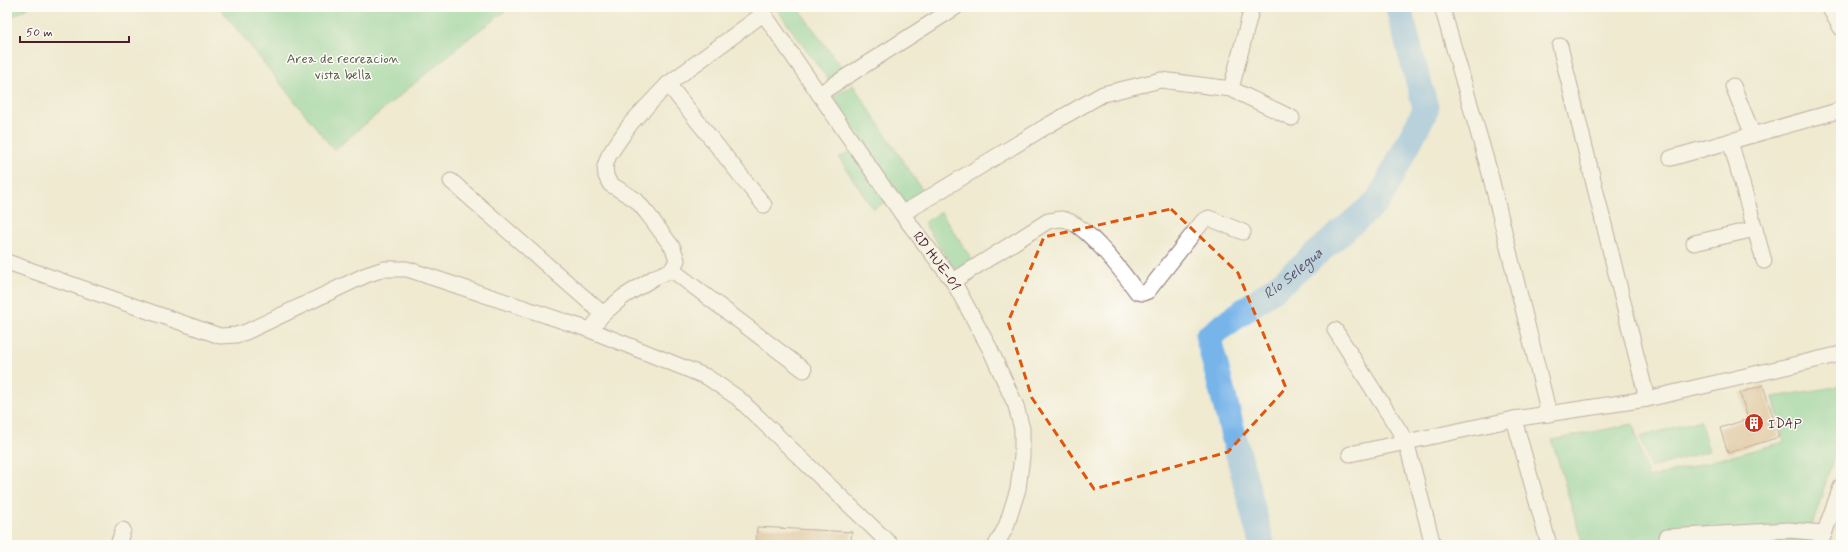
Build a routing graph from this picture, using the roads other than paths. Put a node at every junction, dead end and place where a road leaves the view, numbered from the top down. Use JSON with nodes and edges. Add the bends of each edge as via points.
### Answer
{"nodes":[{"id":1,"x":956,"y":7,"type":"edge"},
{"id":2,"x":1252,"y":7,"type":"edge"},
{"id":3,"x":1442,"y":7,"type":"edge"},
{"id":4,"x":1829,"y":7,"type":"edge"},
{"id":5,"x":761,"y":10,"type":"edge"},
{"id":6,"x":1841,"y":28,"type":"edge"},
{"id":7,"x":1560,"y":46,"type":"dead end"},
{"id":8,"x":668,"y":84,"type":"junction"},
{"id":9,"x":1732,"y":86,"type":"dead end"},
{"id":10,"x":1231,"y":89,"type":"junction"},
{"id":11,"x":819,"y":94,"type":"junction"},
{"id":12,"x":1841,"y":110,"type":"edge"},
{"id":13,"x":1292,"y":118,"type":"dead end"},
{"id":14,"x":1753,"y":135,"type":"junction"},
{"id":15,"x":1730,"y":141,"type":"junction"},
{"id":16,"x":1671,"y":158,"type":"dead end"},
{"id":17,"x":451,"y":181,"type":"dead end"},
{"id":18,"x":764,"y":205,"type":"dead end"},
{"id":19,"x":902,"y":214,"type":"junction"},
{"id":20,"x":1755,"y":229,"type":"junction"},
{"id":21,"x":1244,"y":232,"type":"dead end"},
{"id":22,"x":1694,"y":243,"type":"dead end"},
{"id":23,"x":1764,"y":261,"type":"dead end"},
{"id":24,"x":7,"y":263,"type":"edge"},
{"id":25,"x":672,"y":270,"type":"junction"},
{"id":26,"x":953,"y":281,"type":"junction"},
{"id":27,"x":603,"y":314,"type":"junction"},
{"id":28,"x":590,"y":330,"type":"junction"},
{"id":29,"x":1335,"y":330,"type":"dead end"},
{"id":30,"x":1841,"y":354,"type":"edge"},
{"id":31,"x":804,"y":370,"type":"dead end"},
{"id":32,"x":1647,"y":399,"type":"junction"},
{"id":33,"x":1549,"y":414,"type":"junction"},
{"id":34,"x":1514,"y":419,"type":"junction"},
{"id":35,"x":1406,"y":441,"type":"junction"},
{"id":36,"x":1350,"y":454,"type":"dead end"},
{"id":37,"x":1841,"y":487,"type":"edge"},
{"id":38,"x":123,"y":530,"type":"dead end"},
{"id":39,"x":1667,"y":538,"type":"dead end"},
{"id":40,"x":1822,"y":539,"type":"edge"},
{"id":41,"x":118,"y":545,"type":"edge"},
{"id":42,"x":891,"y":545,"type":"edge"},
{"id":43,"x":996,"y":545,"type":"edge"},
{"id":44,"x":1433,"y":545,"type":"edge"},
{"id":45,"x":1549,"y":545,"type":"edge"}],
"edges":[{"from":1,"to":11,"type":"street"},
{"from":2,"to":10,"type":"street"},
{"from":3,"to":33,"type":"street","via":[[1489,170]]},
{"from":4,"to":6,"type":"street"},
{"from":5,"to":8,"type":"street"},
{"from":5,"to":11,"type":"street","name":"RD HUE-01"},
{"from":7,"to":32,"type":"street"},
{"from":8,"to":18,"type":"street"},
{"from":8,"to":25,"type":"street","via":[[631,123],[609,155],[605,166],[610,184],[636,200],[673,248],[677,260]]},
{"from":9,"to":14,"type":"street"},
{"from":10,"to":13,"type":"street"},
{"from":10,"to":19,"type":"street","via":[[1160,80],[1103,94]]},
{"from":11,"to":19,"type":"street","name":"RD HUE-01"},
{"from":12,"to":14,"type":"street"},
{"from":14,"to":15,"type":"street"},
{"from":15,"to":16,"type":"street"},
{"from":15,"to":20,"type":"street"},
{"from":17,"to":27,"type":"street"},
{"from":19,"to":26,"type":"street","name":"RD HUE-01"},
{"from":20,"to":22,"type":"street"},
{"from":20,"to":23,"type":"street"},
{"from":21,"to":26,"type":"street","via":[[1209,218],[1203,220],[1148,291],[1142,293],[1137,292],[1103,249],[1073,224],[1062,219],[1048,221]]},
{"from":24,"to":28,"type":"street","via":[[220,336],[246,332],[366,275],[395,268],[407,269]]},
{"from":25,"to":27,"type":"street","via":[[655,277],[623,297]]},
{"from":25,"to":31,"type":"street"},
{"from":26,"to":43,"type":"street","name":"RD HUE-01","via":[[990,349],[1016,406],[1022,429],[1018,489],[1006,527]]},
{"from":27,"to":28,"type":"street"},
{"from":28,"to":42,"type":"street","via":[[707,377],[738,398]]},
{"from":29,"to":35,"type":"street"},
{"from":30,"to":32,"type":"street"},
{"from":32,"to":33,"type":"street"},
{"from":33,"to":34,"type":"street"},
{"from":34,"to":35,"type":"street"},
{"from":34,"to":45,"type":"street"},
{"from":35,"to":36,"type":"street"},
{"from":35,"to":44,"type":"street"},
{"from":37,"to":40,"type":"street"},
{"from":38,"to":41,"type":"street"},
{"from":39,"to":40,"type":"street","via":[[1788,530]]}]}
